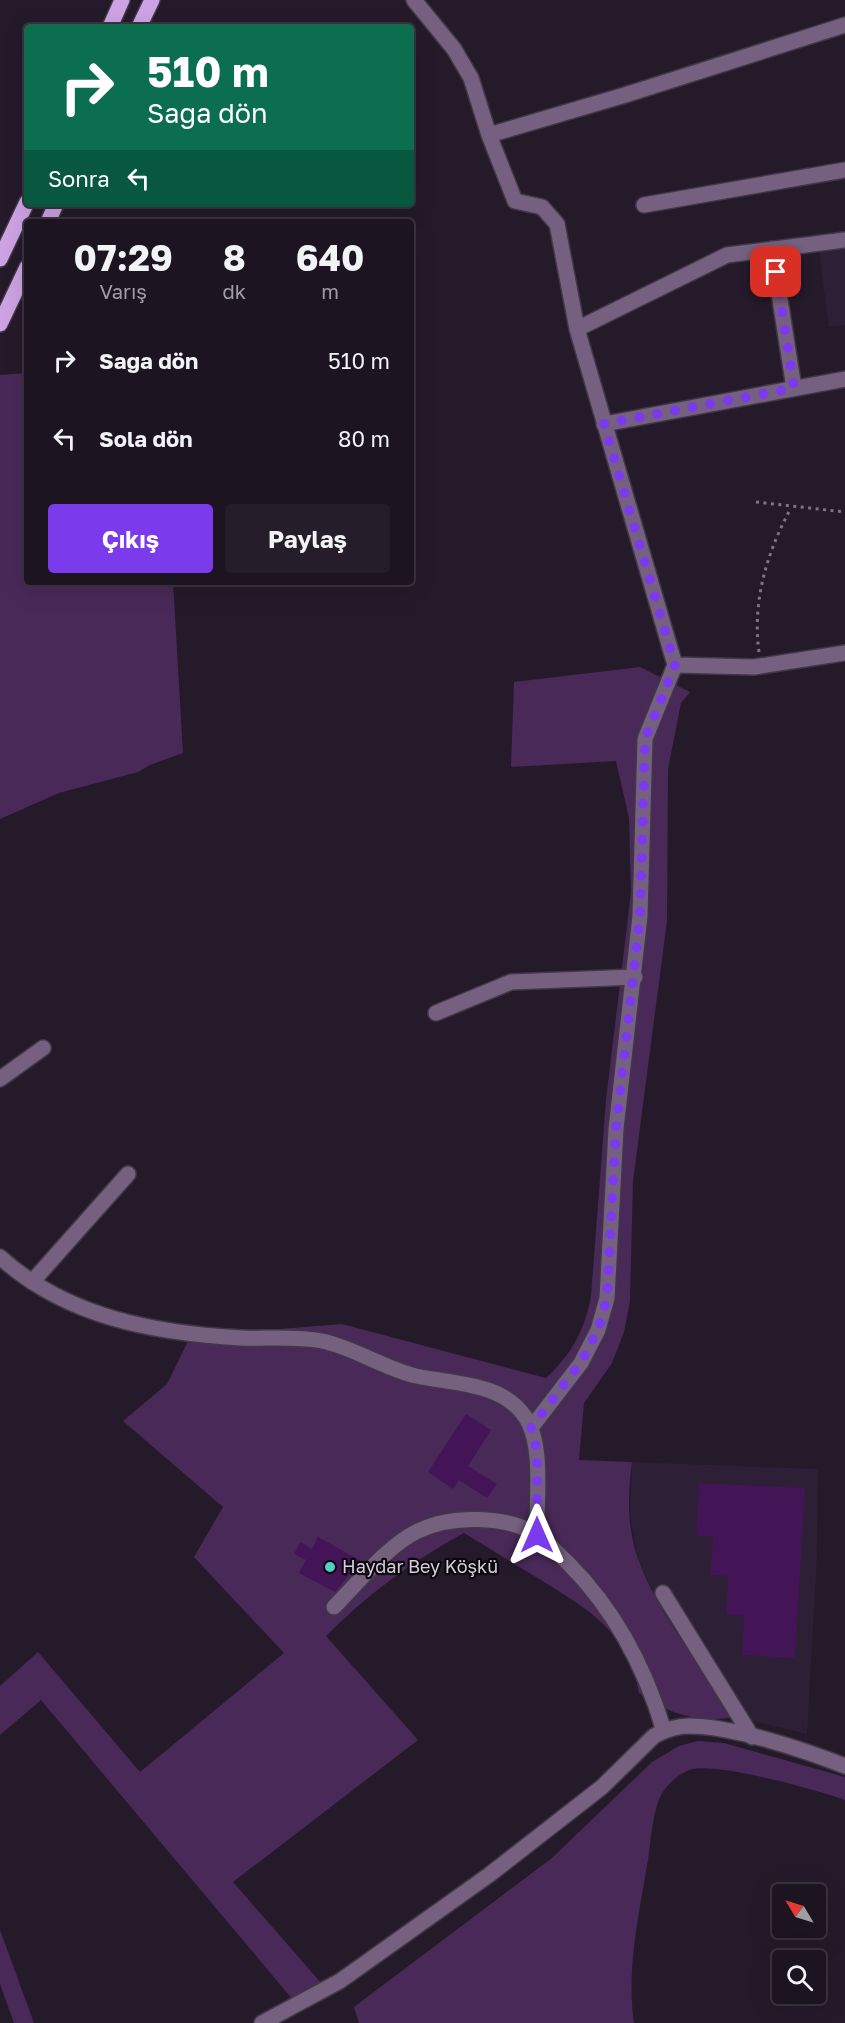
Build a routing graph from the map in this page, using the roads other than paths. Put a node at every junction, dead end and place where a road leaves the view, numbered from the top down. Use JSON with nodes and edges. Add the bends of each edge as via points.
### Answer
{"nodes":[{"id":1,"x":122,"y":0,"type":"edge"},
{"id":2,"x":152,"y":0,"type":"edge"},
{"id":3,"x":414,"y":0,"type":"edge"},
{"id":4,"x":111,"y":24,"type":"edge"},
{"id":5,"x":140,"y":24,"type":"edge"},
{"id":6,"x":845,"y":25,"type":"edge"},
{"id":7,"x":489,"y":135,"type":"junction"},
{"id":8,"x":845,"y":170,"type":"edge"},
{"id":9,"x":644,"y":206,"type":"dead end"},
{"id":10,"x":25,"y":207,"type":"edge"},
{"id":11,"x":845,"y":240,"type":"edge"},
{"id":12,"x":772,"y":249,"type":"junction"},
{"id":13,"x":0,"y":259,"type":"edge"},
{"id":14,"x":24,"y":273,"type":"edge"},
{"id":15,"x":0,"y":324,"type":"edge"},
{"id":16,"x":577,"y":328,"type":"junction"},
{"id":17,"x":845,"y":379,"type":"edge"},
{"id":18,"x":794,"y":388,"type":"junction"},
{"id":19,"x":604,"y":424,"type":"junction"},
{"id":20,"x":845,"y":653,"type":"edge"},
{"id":21,"x":675,"y":665,"type":"junction"},
{"id":22,"x":635,"y":977,"type":"junction"},
{"id":23,"x":436,"y":1013,"type":"dead end"},
{"id":24,"x":43,"y":1048,"type":"dead end"},
{"id":25,"x":0,"y":1079,"type":"edge"},
{"id":26,"x":128,"y":1174,"type":"dead end"},
{"id":27,"x":0,"y":1257,"type":"edge"},
{"id":28,"x":32,"y":1282,"type":"junction"},
{"id":29,"x":531,"y":1428,"type":"junction"},
{"id":30,"x":537,"y":1535,"type":"junction"},
{"id":31,"x":663,"y":1593,"type":"dead end"},
{"id":32,"x":334,"y":1607,"type":"dead end"},
{"id":33,"x":664,"y":1731,"type":"junction"},
{"id":34,"x":752,"y":1737,"type":"junction"},
{"id":35,"x":845,"y":1766,"type":"edge"},
{"id":36,"x":262,"y":2023,"type":"edge"}],
"edges":[{"from":1,"to":4,"type":"main road"},
{"from":2,"to":5,"type":"main road"},
{"from":3,"to":7,"type":"street","via":[[464,65],[477,92]]},
{"from":6,"to":7,"type":"street"},
{"from":7,"to":16,"type":"street","via":[[515,201],[542,207],[557,224]]},
{"from":8,"to":9,"type":"street"},
{"from":10,"to":13,"type":"main road"},
{"from":11,"to":12,"type":"street"},
{"from":12,"to":16,"type":"street","via":[[727,255]]},
{"from":12,"to":18,"type":"street"},
{"from":14,"to":15,"type":"main road"},
{"from":16,"to":19,"type":"street"},
{"from":17,"to":18,"type":"street"},
{"from":18,"to":19,"type":"street"},
{"from":19,"to":21,"type":"street"},
{"from":20,"to":21,"type":"street","via":[[761,666]]},
{"from":21,"to":22,"type":"street","via":[[645,739]]},
{"from":22,"to":23,"type":"street","via":[[511,982]]},
{"from":22,"to":29,"type":"street","via":[[616,1129],[607,1298],[598,1330],[581,1362]]},
{"from":24,"to":25,"type":"street"},
{"from":26,"to":28,"type":"street"},
{"from":27,"to":28,"type":"street"},
{"from":28,"to":29,"type":"street","via":[[81,1308],[127,1323],[230,1337],[323,1341],[406,1374],[496,1392],[513,1402]]},
{"from":29,"to":30,"type":"street","via":[[537,1450]]},
{"from":30,"to":32,"type":"street","via":[[480,1519],[433,1525],[406,1537]]},
{"from":30,"to":33,"type":"street","via":[[580,1575],[616,1622],[639,1664]]},
{"from":31,"to":34,"type":"street"},
{"from":33,"to":34,"type":"street","via":[[692,1726]]},
{"from":33,"to":36,"type":"street","via":[[593,1794],[419,1926],[340,1981]]},
{"from":34,"to":35,"type":"street"}]}
